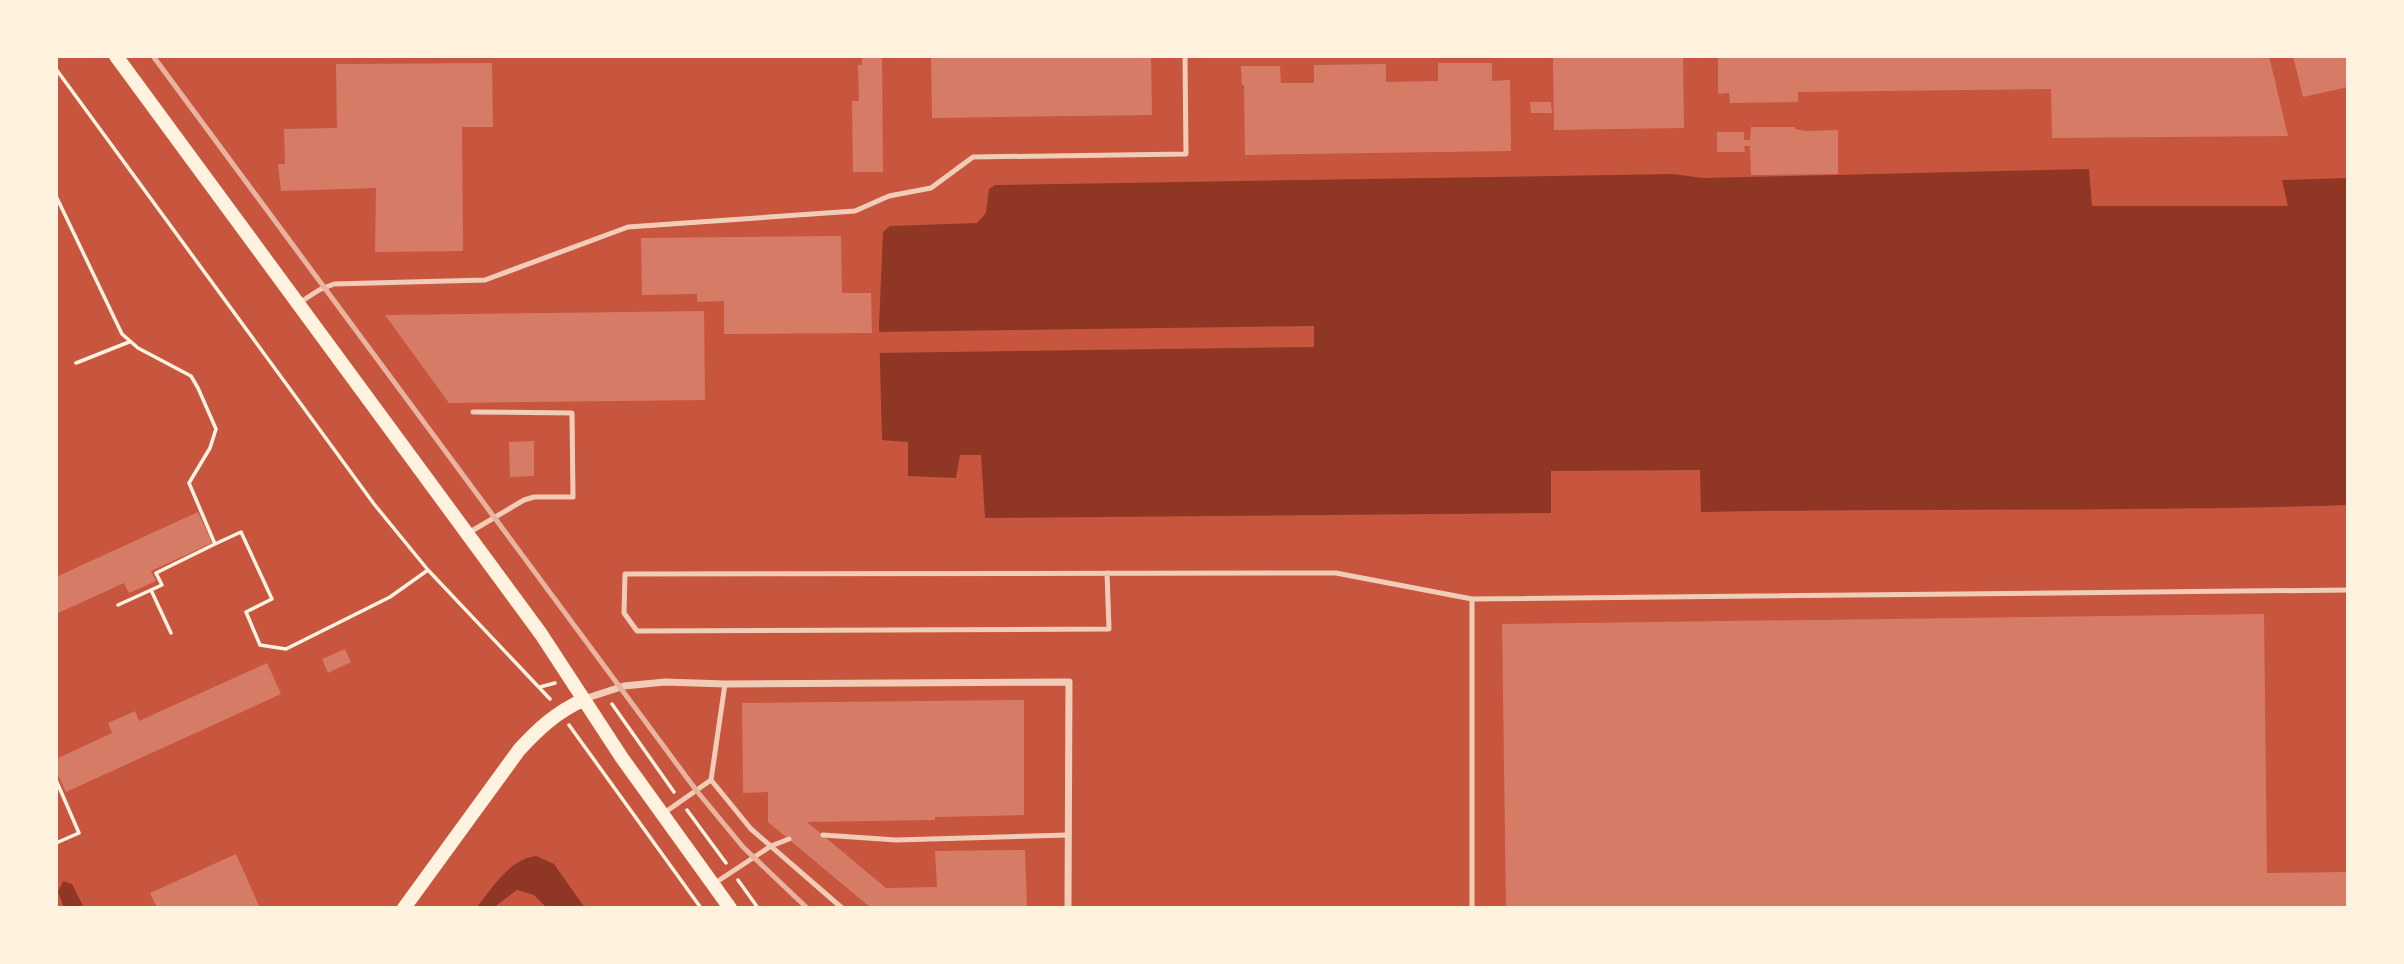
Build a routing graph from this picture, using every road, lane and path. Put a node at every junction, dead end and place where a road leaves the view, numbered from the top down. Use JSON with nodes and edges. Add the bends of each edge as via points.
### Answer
{"nodes":[{"id":1,"x":116,"y":56,"type":"edge"},
{"id":2,"x":1185,"y":56,"type":"edge"},
{"id":3,"x":56,"y":69,"type":"edge"},
{"id":4,"x":56,"y":196,"type":"edge"},
{"id":5,"x":298,"y":304,"type":"junction"},
{"id":6,"x":129,"y":342,"type":"junction"},
{"id":7,"x":76,"y":363,"type":"dead end"},
{"id":8,"x":473,"y":412,"type":"dead end"},
{"id":9,"x":467,"y":533,"type":"junction"},
{"id":10,"x":215,"y":544,"type":"junction"},
{"id":11,"x":428,"y":570,"type":"junction"},
{"id":12,"x":1107,"y":573,"type":"junction"},
{"id":13,"x":151,"y":590,"type":"junction"},
{"id":14,"x":2348,"y":590,"type":"edge"},
{"id":15,"x":1472,"y":599,"type":"junction"},
{"id":16,"x":118,"y":605,"type":"dead end"},
{"id":17,"x":171,"y":633,"type":"dead end"},
{"id":18,"x":725,"y":684,"type":"junction"},
{"id":19,"x":540,"y":687,"type":"dead end"},
{"id":20,"x":603,"y":692,"type":"junction"},
{"id":21,"x":583,"y":700,"type":"junction"},
{"id":22,"x":583,"y":745,"type":"dead end"},
{"id":23,"x":56,"y":780,"type":"edge"},
{"id":24,"x":711,"y":780,"type":"junction"},
{"id":25,"x":681,"y":801,"type":"junction"},
{"id":26,"x":662,"y":814,"type":"junction"},
{"id":27,"x":823,"y":835,"type":"dead end"},
{"id":28,"x":1068,"y":835,"type":"junction"},
{"id":29,"x":789,"y":839,"type":"dead end"},
{"id":30,"x":56,"y":843,"type":"edge"},
{"id":31,"x":771,"y":846,"type":"junction"},
{"id":32,"x":732,"y":872,"type":"junction"},
{"id":33,"x":712,"y":885,"type":"junction"},
{"id":34,"x":404,"y":908,"type":"edge"},
{"id":35,"x":701,"y":908,"type":"edge"},
{"id":36,"x":730,"y":908,"type":"edge"},
{"id":37,"x":758,"y":908,"type":"edge"},
{"id":38,"x":842,"y":908,"type":"edge"},
{"id":39,"x":1068,"y":908,"type":"edge"},
{"id":40,"x":1472,"y":908,"type":"edge"}],
"edges":[{"from":1,"to":5,"type":"main road"},
{"from":2,"to":5,"type":"lane","via":[[1186,154],[973,157],[931,188],[889,196],[855,211],[628,227],[485,280],[334,284]]},
{"from":3,"to":11,"type":"path","via":[[365,493]]},
{"from":4,"to":6,"type":"path","via":[[113,319]]},
{"from":5,"to":9,"type":"main road"},
{"from":6,"to":7,"type":"path"},
{"from":6,"to":10,"type":"path","via":[[191,376],[207,407],[215,438],[189,483]]},
{"from":8,"to":9,"type":"lane","via":[[572,413],[573,497],[524,500]]},
{"from":9,"to":21,"type":"main road"},
{"from":10,"to":11,"type":"path","via":[[241,532],[272,599],[246,612],[260,645],[286,649],[390,597]]},
{"from":10,"to":13,"type":"path","via":[[156,573],[162,584]]},
{"from":11,"to":19,"type":"path"},
{"from":12,"to":12,"type":"lane","via":[[1109,629],[637,631],[624,613],[625,574]]},
{"from":12,"to":15,"type":"lane","via":[[1336,573]]},
{"from":13,"to":16,"type":"path"},
{"from":13,"to":17,"type":"path"},
{"from":14,"to":15,"type":"lane"},
{"from":15,"to":40,"type":"lane"},
{"from":18,"to":20,"type":"street","via":[[654,682]]},
{"from":18,"to":24,"type":"lane"},
{"from":18,"to":28,"type":"street","via":[[1069,682]]},
{"from":20,"to":21,"type":"street"},
{"from":20,"to":25,"type":"path"},
{"from":21,"to":26,"type":"main road"},
{"from":21,"to":34,"type":"main road","via":[[559,711],[519,750]]},
{"from":22,"to":35,"type":"path"},
{"from":23,"to":30,"type":"path","via":[[79,833]]},
{"from":24,"to":25,"type":"lane"},
{"from":24,"to":31,"type":"lane"},
{"from":25,"to":26,"type":"lane"},
{"from":25,"to":32,"type":"path"},
{"from":26,"to":33,"type":"main road"},
{"from":27,"to":28,"type":"lane","via":[[897,840]]},
{"from":28,"to":39,"type":"street"},
{"from":29,"to":31,"type":"lane"},
{"from":31,"to":32,"type":"lane"},
{"from":31,"to":38,"type":"lane"},
{"from":32,"to":33,"type":"lane"},
{"from":32,"to":37,"type":"path"},
{"from":33,"to":36,"type":"main road"}]}
